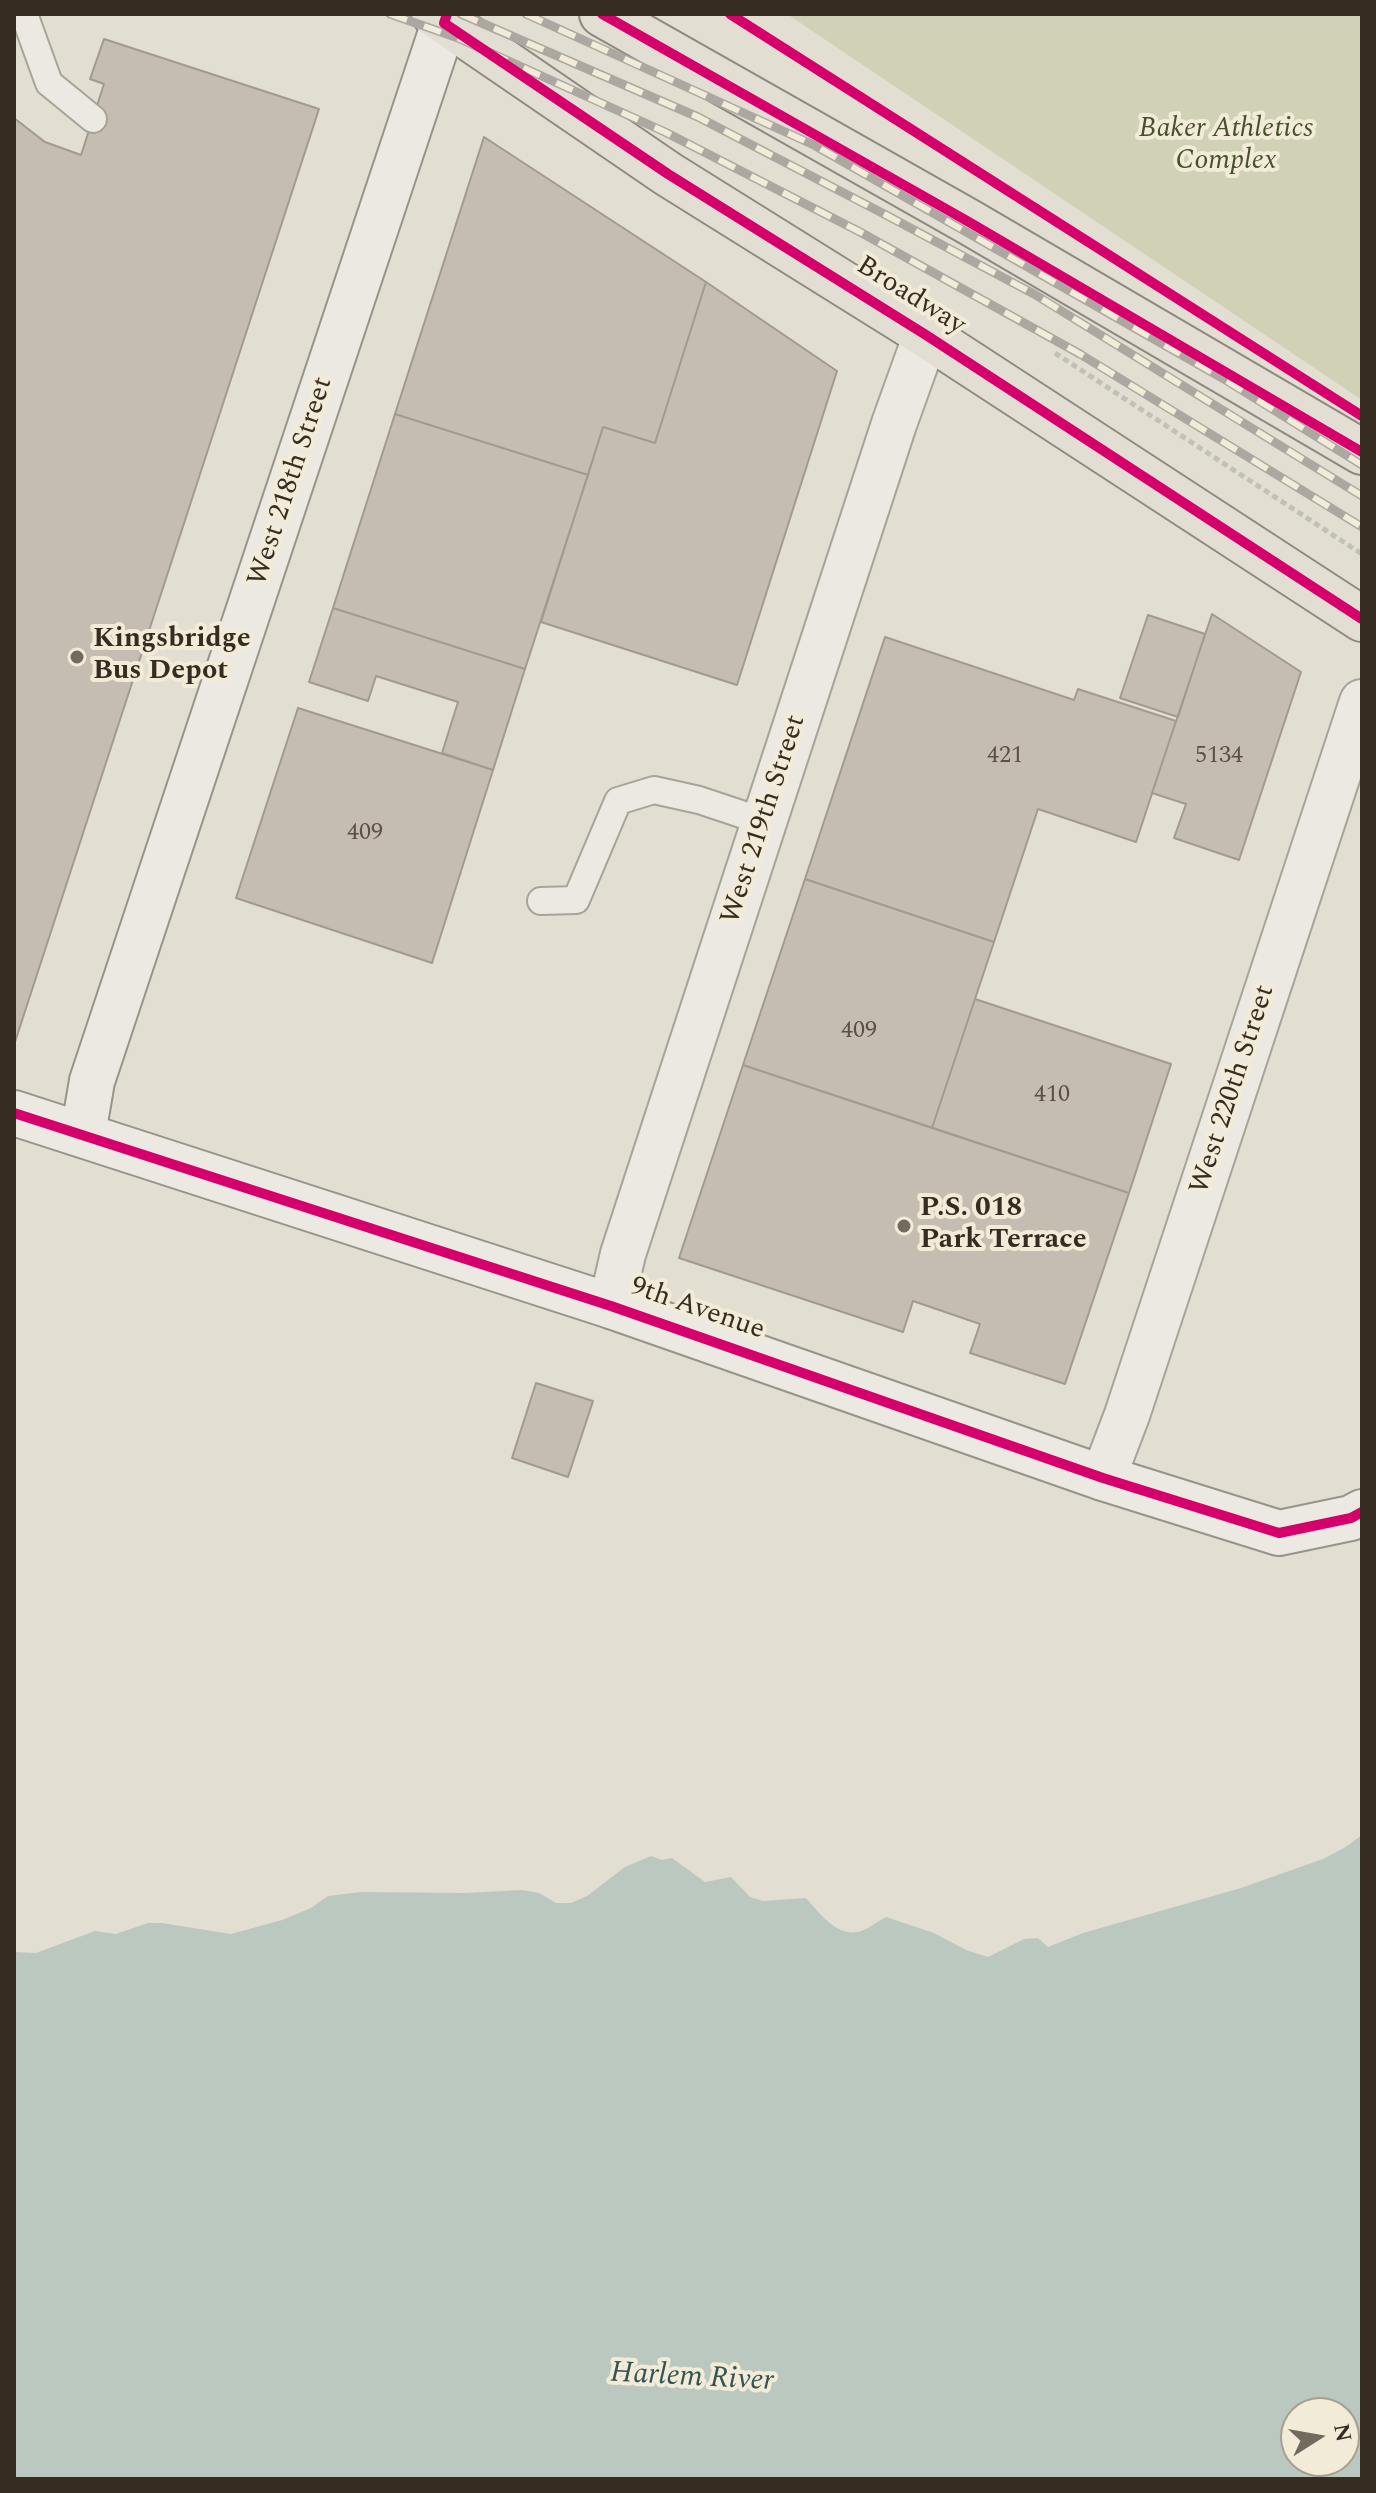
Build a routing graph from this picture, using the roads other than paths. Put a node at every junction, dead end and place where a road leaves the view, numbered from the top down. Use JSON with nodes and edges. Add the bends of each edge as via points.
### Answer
{"nodes":[{"id":1,"x":24,"y":14,"type":"edge"},
{"id":2,"x":602,"y":14,"type":"edge"},
{"id":3,"x":435,"y":16,"type":"edge"},
{"id":4,"x":93,"y":119,"type":"dead end"},
{"id":5,"x":926,"y":335,"type":"junction"},
{"id":6,"x":1362,"y":452,"type":"edge"},
{"id":7,"x":1362,"y":619,"type":"edge"},
{"id":8,"x":1362,"y":702,"type":"edge"},
{"id":9,"x":765,"y":822,"type":"junction"},
{"id":10,"x":541,"y":901,"type":"dead end"},
{"id":11,"x":14,"y":1113,"type":"edge"},
{"id":12,"x":83,"y":1134,"type":"junction"},
{"id":13,"x":611,"y":1306,"type":"junction"},
{"id":14,"x":1103,"y":1478,"type":"junction"},
{"id":15,"x":1362,"y":1512,"type":"edge"}],
"edges":[{"from":1,"to":4,"type":"lane","via":[[49,83]]},
{"from":2,"to":6,"type":"main road"},
{"from":3,"to":5,"type":"main road","name":"Broadway","via":[[668,174]]},
{"from":3,"to":12,"type":"street","name":"West 218th Street","via":[[92,1081]]},
{"from":5,"to":7,"type":"main road","name":"Broadway"},
{"from":5,"to":9,"type":"street","name":"West 219th Street"},
{"from":8,"to":14,"type":"street","name":"West 220th Street"},
{"from":9,"to":10,"type":"lane","via":[[654,790],[618,801],[576,900]]},
{"from":9,"to":13,"type":"street","name":"West 219th Street","via":[[623,1254]]},
{"from":11,"to":12,"type":"street","name":"9th Avenue"},
{"from":12,"to":13,"type":"street","name":"9th Avenue"},
{"from":13,"to":14,"type":"street","name":"9th Avenue"},
{"from":14,"to":15,"type":"street","name":"9th Avenue","via":[[1279,1533]]}]}
